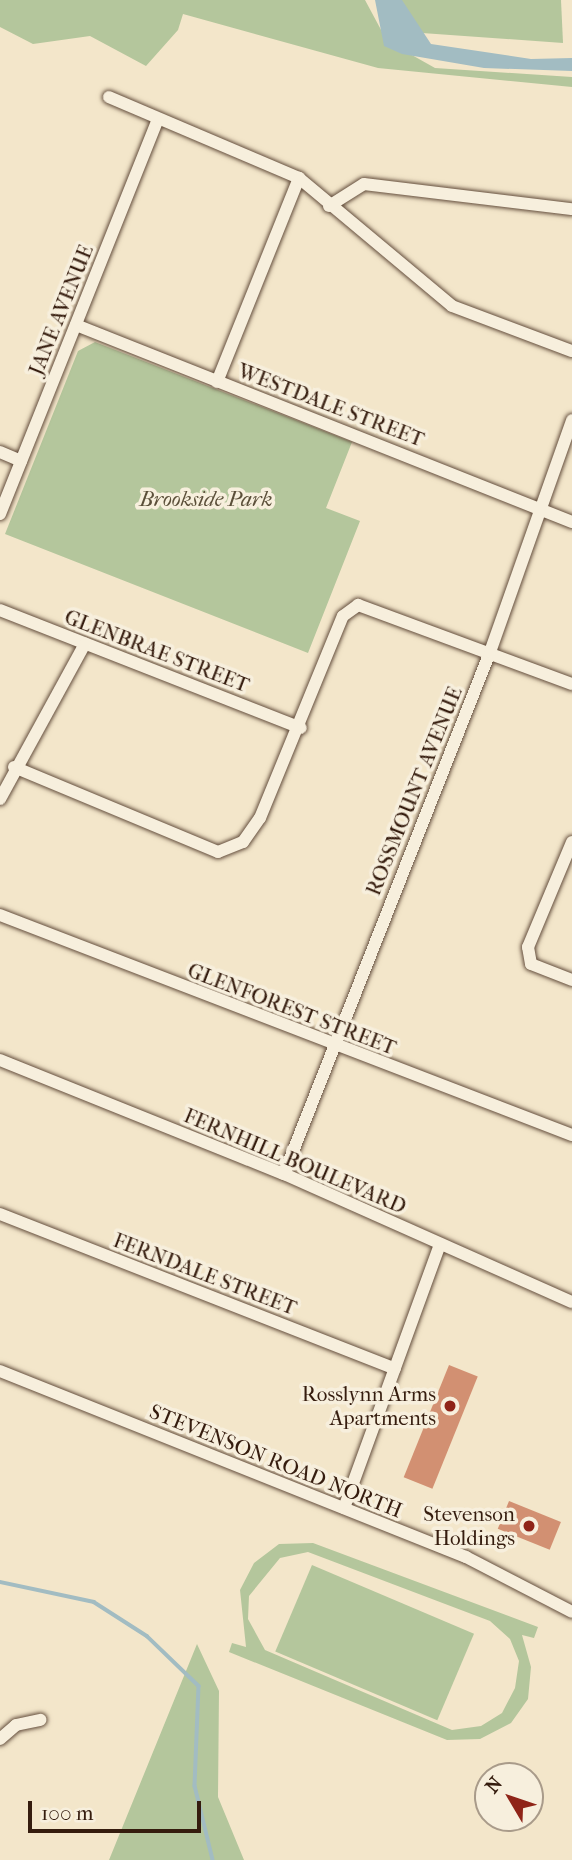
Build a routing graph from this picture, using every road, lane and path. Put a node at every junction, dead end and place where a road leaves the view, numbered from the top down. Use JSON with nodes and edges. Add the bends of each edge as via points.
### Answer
{"nodes":[{"id":1,"x":109,"y":97,"type":"dead end"},
{"id":2,"x":158,"y":119,"type":"junction"},
{"id":3,"x":299,"y":178,"type":"junction"},
{"id":4,"x":329,"y":206,"type":"junction"},
{"id":5,"x":572,"y":209,"type":"edge"},
{"id":6,"x":76,"y":325,"type":"junction"},
{"id":7,"x":572,"y":351,"type":"edge"},
{"id":8,"x":217,"y":383,"type":"junction"},
{"id":9,"x":572,"y":420,"type":"edge"},
{"id":10,"x":0,"y":452,"type":"edge"},
{"id":11,"x":22,"y":461,"type":"junction"},
{"id":12,"x":538,"y":509,"type":"junction"},
{"id":13,"x":0,"y":514,"type":"edge"},
{"id":14,"x":572,"y":522,"type":"edge"},
{"id":15,"x":0,"y":610,"type":"edge"},
{"id":16,"x":85,"y":644,"type":"junction"},
{"id":17,"x":490,"y":652,"type":"junction"},
{"id":18,"x":572,"y":684,"type":"edge"},
{"id":19,"x":301,"y":728,"type":"junction"},
{"id":20,"x":14,"y":767,"type":"junction"},
{"id":21,"x":0,"y":799,"type":"edge"},
{"id":22,"x":570,"y":844,"type":"edge"},
{"id":23,"x":0,"y":915,"type":"edge"},
{"id":24,"x":572,"y":980,"type":"edge"},
{"id":25,"x":333,"y":1046,"type":"junction"},
{"id":26,"x":0,"y":1060,"type":"edge"},
{"id":27,"x":572,"y":1135,"type":"edge"},
{"id":28,"x":284,"y":1174,"type":"junction"},
{"id":29,"x":0,"y":1214,"type":"edge"},
{"id":30,"x":440,"y":1244,"type":"junction"},
{"id":31,"x":572,"y":1302,"type":"edge"},
{"id":32,"x":395,"y":1369,"type":"junction"},
{"id":33,"x":0,"y":1371,"type":"edge"},
{"id":34,"x":344,"y":1508,"type":"junction"},
{"id":35,"x":572,"y":1612,"type":"edge"},
{"id":36,"x":40,"y":1720,"type":"dead end"},
{"id":37,"x":0,"y":1739,"type":"edge"}],
"edges":[{"from":1,"to":2,"type":"street"},
{"from":2,"to":3,"type":"street"},
{"from":2,"to":6,"type":"street","name":"JANE AVENUE"},
{"from":3,"to":4,"type":"street"},
{"from":3,"to":8,"type":"street"},
{"from":4,"to":5,"type":"street","via":[[364,184]]},
{"from":4,"to":7,"type":"street","via":[[452,306]]},
{"from":6,"to":8,"type":"street","name":"WESTDALE STREET"},
{"from":6,"to":11,"type":"street","name":"JANE AVENUE"},
{"from":8,"to":12,"type":"street","name":"WESTDALE STREET"},
{"from":9,"to":12,"type":"street","name":"ROSSMOUNT AVENUE"},
{"from":10,"to":11,"type":"street"},
{"from":11,"to":13,"type":"street","name":"JANE AVENUE"},
{"from":12,"to":14,"type":"street","name":"WESTDALE STREET"},
{"from":12,"to":17,"type":"street","name":"ROSSMOUNT AVENUE"},
{"from":15,"to":16,"type":"street","name":"GLENBRAE STREET"},
{"from":16,"to":19,"type":"street","name":"GLENBRAE STREET"},
{"from":16,"to":20,"type":"street"},
{"from":17,"to":18,"type":"street"},
{"from":17,"to":19,"type":"street","via":[[366,604],[343,616]]},
{"from":17,"to":25,"type":"street","name":"ROSSMOUNT AVENUE"},
{"from":19,"to":20,"type":"street","via":[[260,818],[243,842],[218,852]]},
{"from":20,"to":21,"type":"street"},
{"from":22,"to":24,"type":"street","via":[[527,947],[531,964]]},
{"from":23,"to":25,"type":"street","name":"GLENFOREST STREET"},
{"from":25,"to":27,"type":"street","name":"GLENFOREST STREET"},
{"from":25,"to":28,"type":"street","name":"ROSSMOUNT AVENUE"},
{"from":26,"to":28,"type":"street","name":"FERNHILL BOULEVARD"},
{"from":28,"to":30,"type":"street","name":"FERNHILL BOULEVARD"},
{"from":29,"to":32,"type":"street","name":"FERNDALE STREET"},
{"from":30,"to":31,"type":"street","name":"FERNHILL BOULEVARD"},
{"from":30,"to":32,"type":"street"},
{"from":32,"to":34,"type":"street"},
{"from":33,"to":34,"type":"street","name":"STEVENSON ROAD NORTH"},
{"from":34,"to":35,"type":"street","name":"STEVENSON ROAD NORTH","via":[[466,1557]]},
{"from":36,"to":37,"type":"street","via":[[16,1725]]}]}
